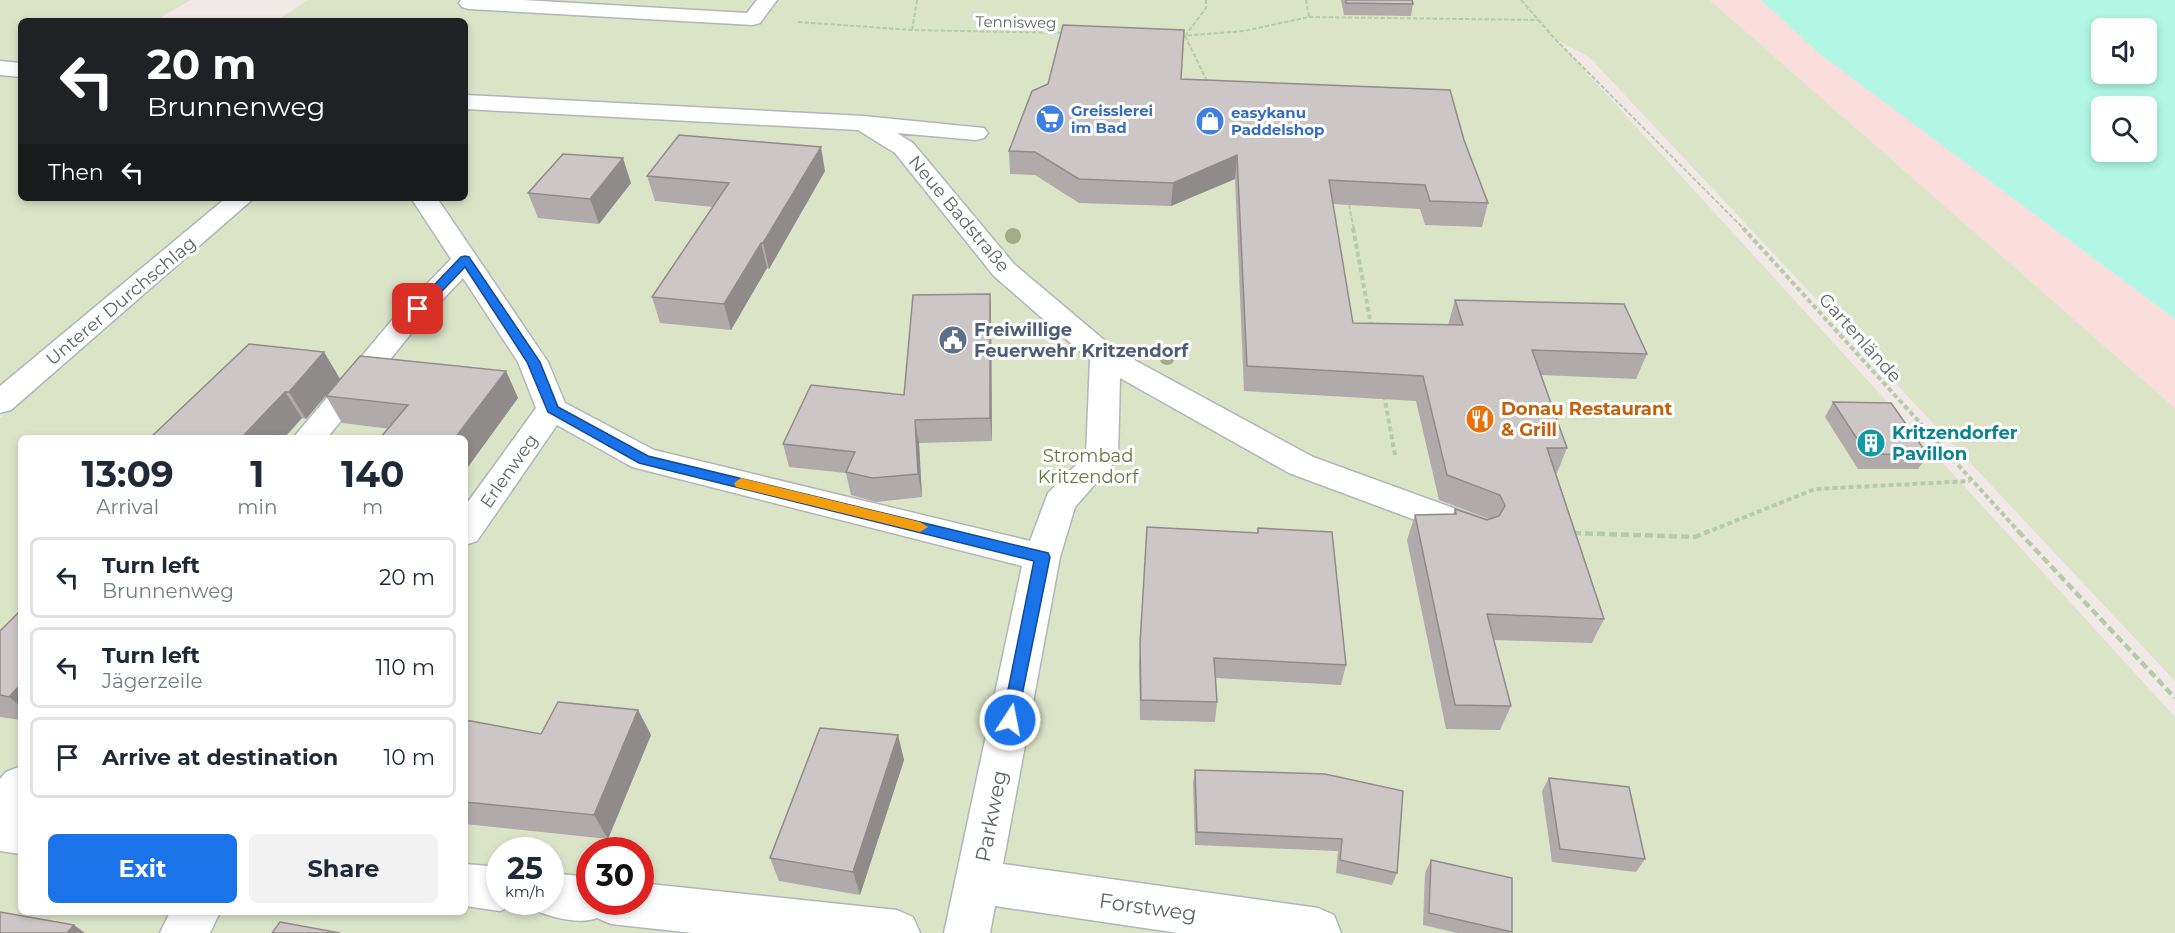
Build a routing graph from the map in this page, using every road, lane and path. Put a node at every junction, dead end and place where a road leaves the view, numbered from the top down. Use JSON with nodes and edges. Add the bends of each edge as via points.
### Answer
{"nodes":[{"id":1,"x":767,"y":0,"type":"edge"},
{"id":2,"x":917,"y":0,"type":"edge"},
{"id":3,"x":1206,"y":0,"type":"edge"},
{"id":4,"x":1306,"y":0,"type":"edge"},
{"id":5,"x":1521,"y":0,"type":"edge"},
{"id":6,"x":466,"y":6,"type":"edge"},
{"id":7,"x":1309,"y":17,"type":"junction"},
{"id":8,"x":753,"y":19,"type":"junction"},
{"id":9,"x":1538,"y":20,"type":"junction"},
{"id":10,"x":912,"y":30,"type":"junction"},
{"id":11,"x":1067,"y":33,"type":"edge"},
{"id":12,"x":1173,"y":36,"type":"edge"},
{"id":13,"x":1185,"y":36,"type":"junction"},
{"id":14,"x":0,"y":68,"type":"edge"},
{"id":15,"x":18,"y":70,"type":"edge"},
{"id":16,"x":1213,"y":83,"type":"edge"},
{"id":17,"x":468,"y":102,"type":"edge"},
{"id":18,"x":862,"y":123,"type":"junction"},
{"id":19,"x":976,"y":133,"type":"dead end"},
{"id":20,"x":237,"y":201,"type":"edge"},
{"id":21,"x":426,"y":201,"type":"edge"},
{"id":22,"x":1349,"y":205,"type":"edge"},
{"id":23,"x":465,"y":260,"type":"junction"},
{"id":24,"x":1372,"y":331,"type":"edge"},
{"id":25,"x":1105,"y":357,"type":"junction"},
{"id":26,"x":1382,"y":388,"type":"edge"},
{"id":27,"x":0,"y":404,"type":"edge"},
{"id":28,"x":552,"y":409,"type":"junction"},
{"id":29,"x":311,"y":435,"type":"edge"},
{"id":30,"x":1971,"y":481,"type":"junction"},
{"id":31,"x":1404,"y":503,"type":"junction"},
{"id":32,"x":468,"y":528,"type":"edge"},
{"id":33,"x":1477,"y":530,"type":"edge"},
{"id":34,"x":1571,"y":533,"type":"edge"},
{"id":35,"x":1042,"y":557,"type":"junction"},
{"id":36,"x":2175,"y":698,"type":"edge"},
{"id":37,"x":18,"y":789,"type":"edge"},
{"id":38,"x":0,"y":810,"type":"edge"},
{"id":39,"x":0,"y":831,"type":"edge"},
{"id":40,"x":18,"y":834,"type":"edge"},
{"id":41,"x":977,"y":882,"type":"junction"},
{"id":42,"x":468,"y":885,"type":"edge"},
{"id":43,"x":486,"y":887,"type":"edge"},
{"id":44,"x":654,"y":907,"type":"edge"},
{"id":45,"x":196,"y":915,"type":"edge"},
{"id":46,"x":1318,"y":932,"type":"edge"},
{"id":47,"x":183,"y":933,"type":"edge"},
{"id":48,"x":897,"y":933,"type":"edge"},
{"id":49,"x":968,"y":933,"type":"edge"}],
"edges":[{"from":1,"to":8,"type":"street"},
{"from":2,"to":10,"type":"path"},
{"from":3,"to":13,"type":"path","via":[[1206,8]]},
{"from":4,"to":7,"type":"path"},
{"from":5,"to":9,"type":"path","name":"Gartenlände"},
{"from":6,"to":8,"type":"street"},
{"from":7,"to":9,"type":"path"},
{"from":7,"to":13,"type":"path","via":[[1244,31]]},
{"from":8,"to":10,"type":"path","name":"Tennisweg"},
{"from":9,"to":30,"type":"path","name":"Gartenlände","via":[[1723,206]]},
{"from":10,"to":11,"type":"path","name":"Tennisweg"},
{"from":12,"to":13,"type":"path"},
{"from":13,"to":16,"type":"path","via":[[1205,81]]},
{"from":14,"to":15,"type":"street"},
{"from":17,"to":18,"type":"street","name":"Neue Badstraße"},
{"from":18,"to":19,"type":"street"},
{"from":18,"to":25,"type":"street","name":"Neue Badstraße","via":[[904,148],[1004,270]]},
{"from":20,"to":27,"type":"street","name":"Unterer Durchschlag"},
{"from":21,"to":23,"type":"street"},
{"from":22,"to":24,"type":"path"},
{"from":23,"to":28,"type":"street","via":[[533,362]]},
{"from":23,"to":29,"type":"street","via":[[403,325]]},
{"from":25,"to":31,"type":"street","name":"Neue Badstraße","via":[[1301,465]]},
{"from":25,"to":35,"type":"street","via":[[1102,458],[1060,502]]},
{"from":26,"to":31,"type":"path"},
{"from":28,"to":32,"type":"street","name":"Erlenweg"},
{"from":28,"to":35,"type":"street","via":[[644,459]]},
{"from":30,"to":34,"type":"path","via":[[1815,489],[1695,537]]},
{"from":30,"to":36,"type":"path","name":"Gartenlände"},
{"from":31,"to":33,"type":"street","name":"Neue Badstraße"},
{"from":35,"to":41,"type":"street","name":"Parkweg"},
{"from":37,"to":38,"type":"street"},
{"from":39,"to":40,"type":"street"},
{"from":41,"to":46,"type":"street","name":"Forstweg"},
{"from":41,"to":49,"type":"street","name":"Parkweg"},
{"from":42,"to":43,"type":"street"},
{"from":44,"to":48,"type":"street"},
{"from":45,"to":47,"type":"street"}]}
